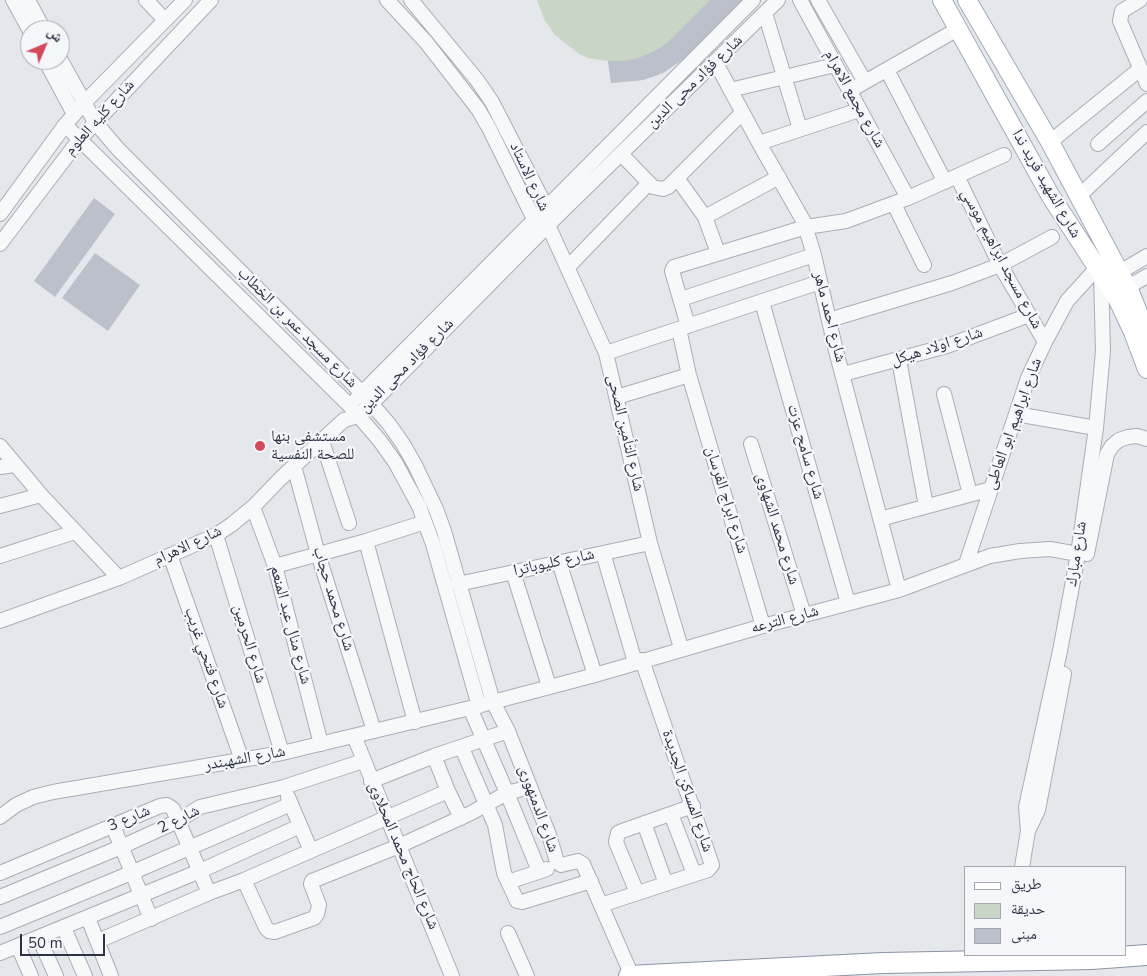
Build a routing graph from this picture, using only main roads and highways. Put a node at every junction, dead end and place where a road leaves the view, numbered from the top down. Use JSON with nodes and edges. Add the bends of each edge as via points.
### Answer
{"nodes":[{"id":1,"x":942,"y":0,"type":"edge"},
{"id":2,"x":967,"y":0,"type":"edge"},
{"id":3,"x":1068,"y":178,"type":"junction"},
{"id":4,"x":1050,"y":195,"type":"junction"},
{"id":5,"x":1082,"y":202,"type":"junction"},
{"id":6,"x":1064,"y":218,"type":"junction"},
{"id":7,"x":1126,"y":284,"type":"junction"},
{"id":8,"x":1147,"y":309,"type":"edge"},
{"id":9,"x":1147,"y":335,"type":"edge"},
{"id":10,"x":1147,"y":368,"type":"edge"},
{"id":11,"x":1147,"y":954,"type":"edge"},
{"id":12,"x":1092,"y":964,"type":"junction"},
{"id":13,"x":1147,"y":966,"type":"edge"},
{"id":14,"x":630,"y":976,"type":"edge"},
{"id":15,"x":903,"y":976,"type":"edge"}],
"edges":[{"from":1,"to":4,"type":"main road","name":"شارع الشهيد فريد ندا"},
{"from":2,"to":3,"type":"main road","name":"شارع الشهيد فريد ندا"},
{"from":3,"to":4,"type":"main road","via":[[1062,193]]},
{"from":3,"to":5,"type":"main road","name":"شارع الشهيد فريد ندا"},
{"from":4,"to":6,"type":"main road","name":"شارع الشهيد فريد ندا"},
{"from":5,"to":6,"type":"main road"},
{"from":5,"to":7,"type":"main road","name":"شارع الشهيد فريد ندا"},
{"from":6,"to":10,"type":"main road","name":"شارع الشهيد فريد ندا","via":[[1121,306]]},
{"from":7,"to":8,"type":"main road"},
{"from":7,"to":9,"type":"main road","name":"شارع الشهيد فريد ندا"},
{"from":11,"to":12,"type":"highway"},
{"from":12,"to":13,"type":"highway"},
{"from":12,"to":14,"type":"highway","via":[[883,963]]},
{"from":12,"to":15,"type":"highway"}]}
